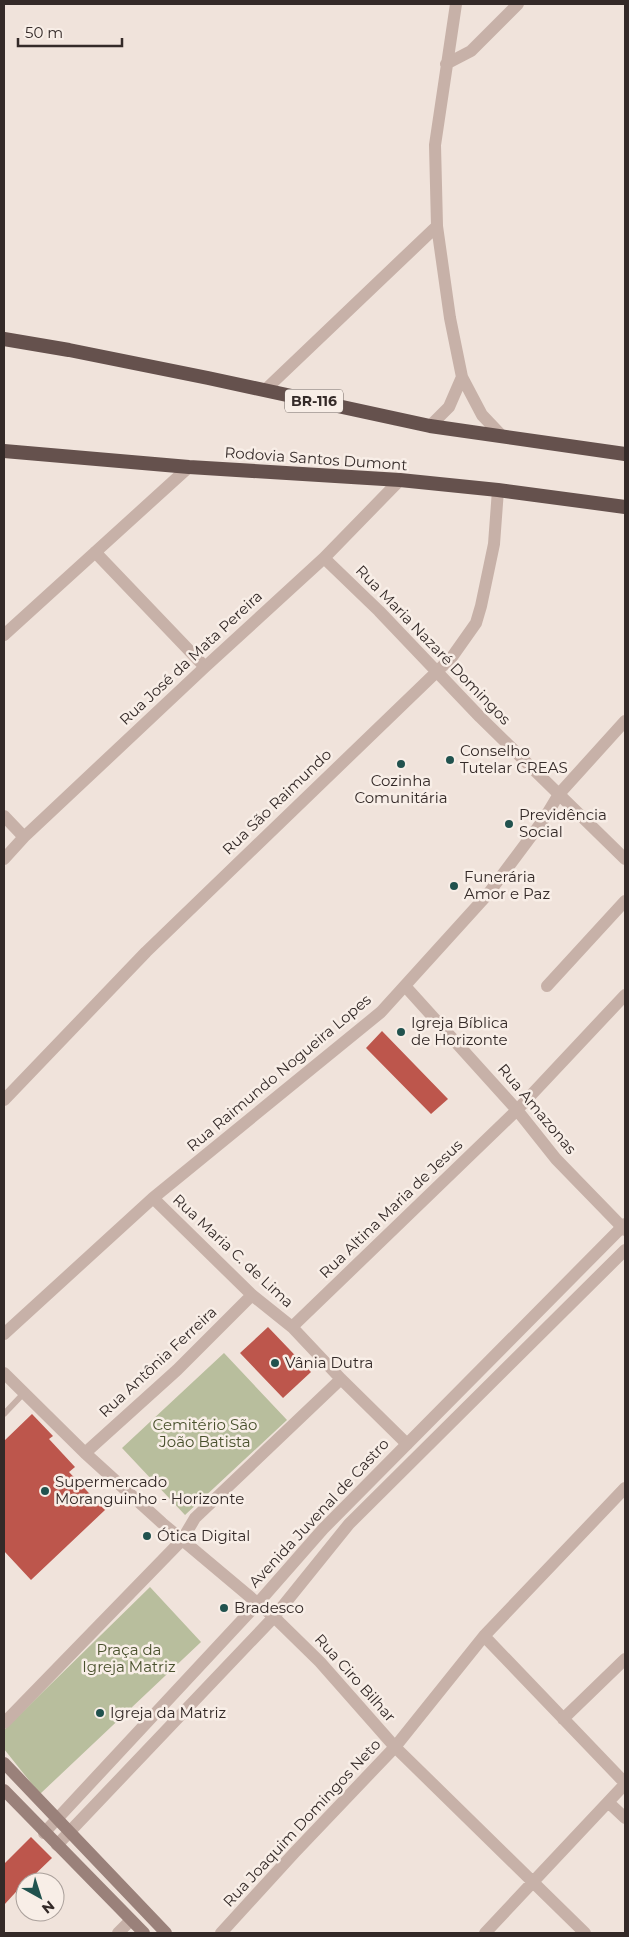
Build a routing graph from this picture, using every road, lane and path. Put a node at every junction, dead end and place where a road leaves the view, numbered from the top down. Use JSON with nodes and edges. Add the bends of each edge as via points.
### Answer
{"nodes":[{"id":1,"x":456,"y":4,"type":"edge"},
{"id":2,"x":518,"y":4,"type":"edge"},
{"id":3,"x":446,"y":64,"type":"junction"},
{"id":4,"x":437,"y":226,"type":"junction"},
{"id":5,"x":4,"y":339,"type":"edge"},
{"id":6,"x":462,"y":377,"type":"junction"},
{"id":7,"x":264,"y":390,"type":"junction"},
{"id":8,"x":430,"y":426,"type":"junction"},
{"id":9,"x":501,"y":435,"type":"junction"},
{"id":10,"x":4,"y":451,"type":"edge"},
{"id":11,"x":625,"y":454,"type":"edge"},
{"id":12,"x":189,"y":467,"type":"junction"},
{"id":13,"x":400,"y":480,"type":"junction"},
{"id":14,"x":498,"y":490,"type":"junction"},
{"id":15,"x":625,"y":507,"type":"edge"},
{"id":16,"x":95,"y":552,"type":"junction"},
{"id":17,"x":324,"y":558,"type":"junction"},
{"id":18,"x":4,"y":635,"type":"edge"},
{"id":19,"x":205,"y":667,"type":"junction"},
{"id":20,"x":437,"y":670,"type":"junction"},
{"id":21,"x":625,"y":721,"type":"edge"},
{"id":22,"x":559,"y":794,"type":"junction"},
{"id":23,"x":4,"y":816,"type":"edge"},
{"id":24,"x":24,"y":837,"type":"junction"},
{"id":25,"x":4,"y":859,"type":"edge"},
{"id":26,"x":625,"y":859,"type":"edge"},
{"id":27,"x":625,"y":901,"type":"edge"},
{"id":28,"x":406,"y":986,"type":"junction"},
{"id":29,"x":547,"y":986,"type":"dead end"},
{"id":30,"x":625,"y":995,"type":"edge"},
{"id":31,"x":4,"y":1100,"type":"edge"},
{"id":32,"x":517,"y":1110,"type":"junction"},
{"id":33,"x":153,"y":1198,"type":"junction"},
{"id":34,"x":624,"y":1227,"type":"edge"},
{"id":35,"x":625,"y":1250,"type":"edge"},
{"id":36,"x":252,"y":1295,"type":"junction"},
{"id":37,"x":292,"y":1327,"type":"junction"},
{"id":38,"x":4,"y":1334,"type":"edge"},
{"id":39,"x":4,"y":1372,"type":"edge"},
{"id":40,"x":341,"y":1379,"type":"junction"},
{"id":41,"x":24,"y":1393,"type":"junction"},
{"id":42,"x":4,"y":1414,"type":"edge"},
{"id":43,"x":407,"y":1444,"type":"junction"},
{"id":44,"x":85,"y":1453,"type":"junction"},
{"id":45,"x":625,"y":1488,"type":"edge"},
{"id":46,"x":182,"y":1540,"type":"junction"},
{"id":47,"x":258,"y":1603,"type":"junction"},
{"id":48,"x":274,"y":1617,"type":"junction"},
{"id":49,"x":484,"y":1636,"type":"junction"},
{"id":50,"x":625,"y":1659,"type":"edge"},
{"id":51,"x":563,"y":1719,"type":"junction"},
{"id":52,"x":4,"y":1723,"type":"edge"},
{"id":53,"x":395,"y":1747,"type":"junction"},
{"id":54,"x":4,"y":1763,"type":"edge"},
{"id":55,"x":625,"y":1784,"type":"edge"},
{"id":56,"x":4,"y":1790,"type":"edge"},
{"id":57,"x":608,"y":1802,"type":"junction"},
{"id":58,"x":625,"y":1818,"type":"edge"},
{"id":59,"x":57,"y":1819,"type":"junction"},
{"id":60,"x":44,"y":1832,"type":"junction"},
{"id":61,"x":70,"y":1832,"type":"junction"},
{"id":62,"x":57,"y":1846,"type":"junction"},
{"id":63,"x":533,"y":1884,"type":"junction"},
{"id":64,"x":131,"y":1920,"type":"junction"},
{"id":65,"x":118,"y":1933,"type":"edge"},
{"id":66,"x":144,"y":1933,"type":"edge"},
{"id":67,"x":166,"y":1933,"type":"edge"},
{"id":68,"x":221,"y":1933,"type":"edge"},
{"id":69,"x":485,"y":1933,"type":"edge"},
{"id":70,"x":585,"y":1933,"type":"edge"}],
"edges":[{"from":1,"to":3,"type":"street"},
{"from":2,"to":3,"type":"street","via":[[471,51]]},
{"from":3,"to":4,"type":"street","via":[[435,145]]},
{"from":4,"to":6,"type":"street"},
{"from":4,"to":7,"type":"street"},
{"from":5,"to":7,"type":"highway","number":"BR-116"},
{"from":6,"to":8,"type":"street","via":[[449,407]]},
{"from":6,"to":9,"type":"street","via":[[482,415]]},
{"from":7,"to":8,"type":"highway","number":"BR-116"},
{"from":8,"to":9,"type":"highway","number":"BR-116"},
{"from":9,"to":11,"type":"highway","number":"BR-116"},
{"from":10,"to":12,"type":"highway","name":"Rodovia Santos Dumont"},
{"from":12,"to":13,"type":"highway","name":"Rodovia Santos Dumont"},
{"from":12,"to":16,"type":"street"},
{"from":13,"to":14,"type":"highway","name":"Rodovia Santos Dumont"},
{"from":13,"to":17,"type":"street","name":"Rua José da Mata Pereira"},
{"from":14,"to":15,"type":"highway","name":"Rodovia Santos Dumont"},
{"from":14,"to":20,"type":"street","name":"Rua São Raimundo","via":[[489,573],[476,623],[452,657]]},
{"from":16,"to":18,"type":"street"},
{"from":16,"to":19,"type":"street"},
{"from":17,"to":19,"type":"street","name":"Rua José da Mata Pereira"},
{"from":17,"to":20,"type":"street","name":"Rua Maria Nazaré Domingos"},
{"from":19,"to":24,"type":"street","name":"Rua José da Mata Pereira"},
{"from":20,"to":22,"type":"street","name":"Rua Maria Nazaré Domingos"},
{"from":20,"to":31,"type":"street","name":"Rua São Raimundo","via":[[146,952]]},
{"from":21,"to":22,"type":"street","name":"Rua Raimundo Nogueira Lopes"},
{"from":22,"to":26,"type":"street","name":"Rua Maria Nazaré Domingos"},
{"from":22,"to":28,"type":"street","name":"Rua Raimundo Nogueira Lopes","via":[[488,894]]},
{"from":23,"to":24,"type":"street"},
{"from":24,"to":25,"type":"street","name":"Rua José da Mata Pereira"},
{"from":27,"to":29,"type":"street"},
{"from":28,"to":32,"type":"street","name":"Rua Amazonas"},
{"from":28,"to":33,"type":"street","name":"Rua Raimundo Nogueira Lopes","via":[[369,1024]]},
{"from":30,"to":32,"type":"street","name":"Rua Altina Maria de Jesus"},
{"from":32,"to":34,"type":"street","name":"Rua Amazonas","via":[[556,1159]]},
{"from":32,"to":37,"type":"street","name":"Rua Altina Maria de Jesus"},
{"from":33,"to":36,"type":"street","name":"Rua Maria C. de Lima"},
{"from":33,"to":38,"type":"street","name":"Rua Raimundo Nogueira Lopes"},
{"from":34,"to":43,"type":"street","name":"Avenida Juvenal de Castro"},
{"from":35,"to":48,"type":"street","name":"Avenida Juvenal de Castro","via":[[349,1524]]},
{"from":36,"to":37,"type":"street","name":"Rua Maria C. de Lima"},
{"from":36,"to":44,"type":"street","name":"Rua Antônia Ferreira","via":[[177,1370]]},
{"from":37,"to":40,"type":"street"},
{"from":39,"to":41,"type":"street","name":"Rua Ciro Bilhar"},
{"from":40,"to":43,"type":"street"},
{"from":40,"to":46,"type":"street","via":[[195,1518]]},
{"from":41,"to":42,"type":"lane"},
{"from":41,"to":44,"type":"street","name":"Rua Ciro Bilhar"},
{"from":43,"to":47,"type":"street","name":"Avenida Juvenal de Castro","via":[[323,1529]]},
{"from":44,"to":46,"type":"street","name":"Rua Ciro Bilhar"},
{"from":45,"to":49,"type":"street","name":"Rua Joaquim Domingos Neto"},
{"from":46,"to":47,"type":"street","name":"Rua Ciro Bilhar"},
{"from":46,"to":52,"type":"street"},
{"from":47,"to":48,"type":"street","name":"Rua Ciro Bilhar"},
{"from":47,"to":59,"type":"street","name":"Avenida Juvenal de Castro"},
{"from":48,"to":53,"type":"street","name":"Rua Ciro Bilhar","via":[[320,1662]]},
{"from":48,"to":61,"type":"street","name":"Avenida Juvenal de Castro"},
{"from":49,"to":51,"type":"street"},
{"from":49,"to":53,"type":"street","name":"Rua Joaquim Domingos Neto"},
{"from":50,"to":51,"type":"street"},
{"from":51,"to":55,"type":"street"},
{"from":53,"to":63,"type":"street","name":"Rua Ciro Bilhar"},
{"from":53,"to":68,"type":"street","name":"Rua Joaquim Domingos Neto"},
{"from":54,"to":59,"type":"main road"},
{"from":55,"to":57,"type":"street"},
{"from":56,"to":60,"type":"main road"},
{"from":57,"to":58,"type":"street"},
{"from":57,"to":63,"type":"street"},
{"from":59,"to":60,"type":"street","name":"Avenida Juvenal de Castro"},
{"from":59,"to":61,"type":"main road"},
{"from":60,"to":62,"type":"main road"},
{"from":61,"to":62,"type":"street","name":"Avenida Juvenal de Castro"},
{"from":61,"to":67,"type":"main road"},
{"from":62,"to":64,"type":"main road"},
{"from":63,"to":69,"type":"street"},
{"from":63,"to":70,"type":"street","name":"Rua Ciro Bilhar"},
{"from":64,"to":65,"type":"street"},
{"from":64,"to":66,"type":"main road"}]}
